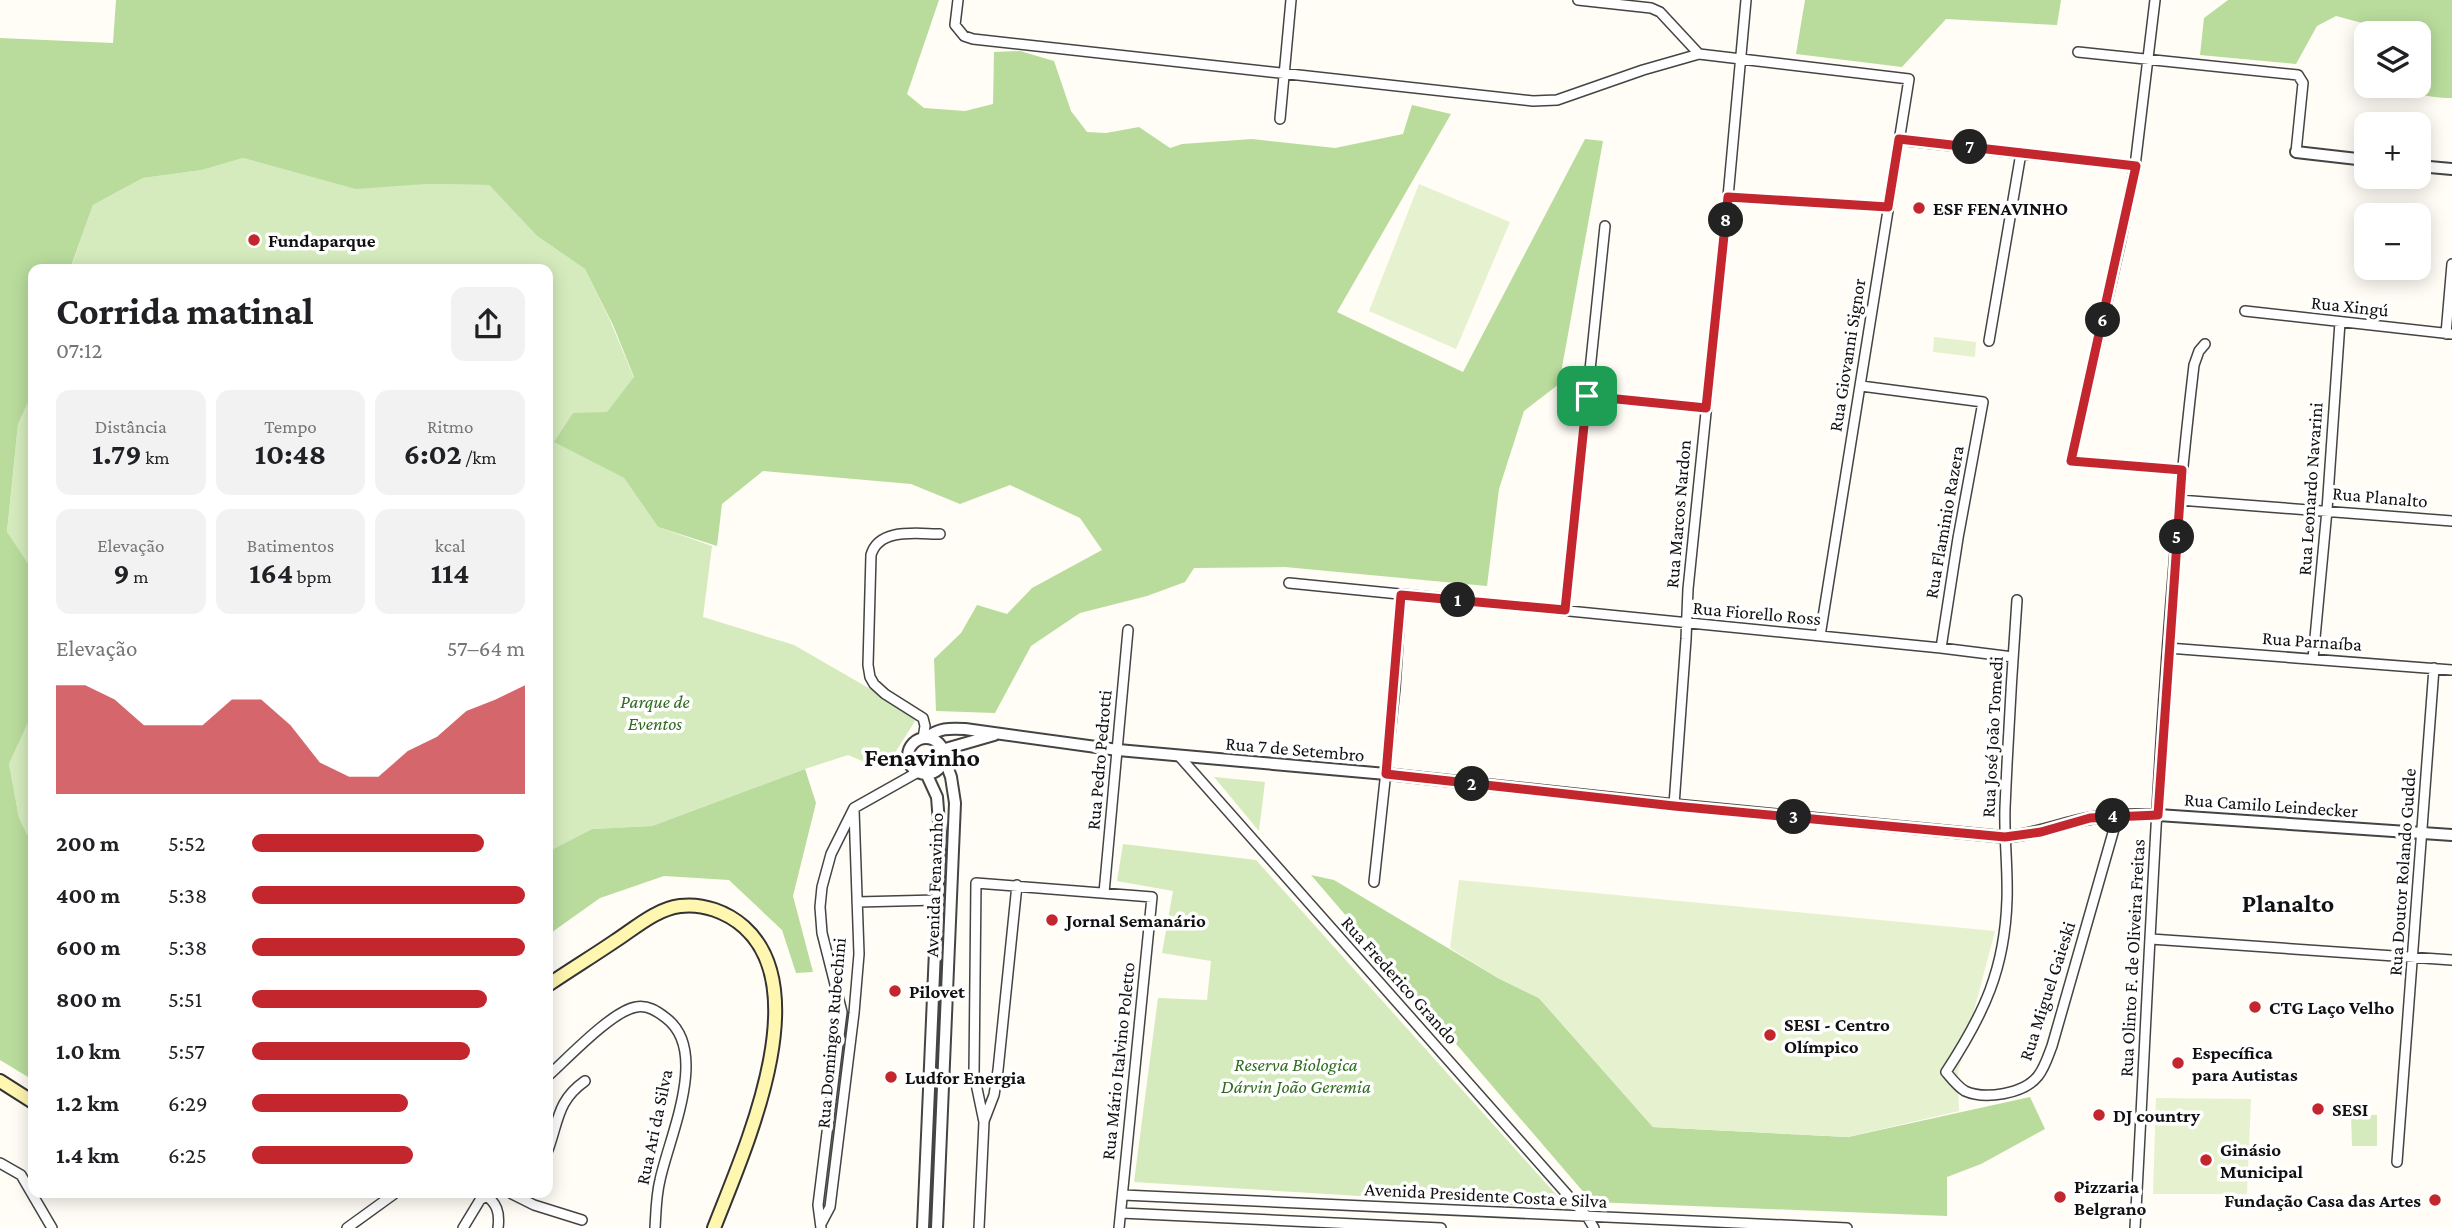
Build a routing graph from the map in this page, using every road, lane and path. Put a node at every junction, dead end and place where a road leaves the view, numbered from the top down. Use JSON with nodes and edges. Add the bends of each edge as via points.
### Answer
{"nodes":[{"id":1,"x":958,"y":0,"type":"edge"},
{"id":2,"x":1291,"y":0,"type":"edge"},
{"id":3,"x":1578,"y":0,"type":"edge"},
{"id":4,"x":1746,"y":0,"type":"edge"},
{"id":5,"x":2154,"y":0,"type":"edge"},
{"id":6,"x":2078,"y":52,"type":"dead end"},
{"id":7,"x":1699,"y":54,"type":"junction"},
{"id":8,"x":2149,"y":58,"type":"junction"},
{"id":9,"x":1741,"y":59,"type":"junction"},
{"id":10,"x":1284,"y":75,"type":"junction"},
{"id":11,"x":1280,"y":119,"type":"dead end"},
{"id":12,"x":1899,"y":139,"type":"junction"},
{"id":13,"x":2296,"y":152,"type":"joint"},
{"id":14,"x":2021,"y":153,"type":"junction"},
{"id":15,"x":2354,"y":159,"type":"edge"},
{"id":16,"x":2136,"y":166,"type":"junction"},
{"id":17,"x":2431,"y":167,"type":"edge"},
{"id":18,"x":2452,"y":169,"type":"edge"},
{"id":19,"x":1728,"y":197,"type":"junction"},
{"id":20,"x":1888,"y":207,"type":"junction"},
{"id":21,"x":1605,"y":226,"type":"dead end"},
{"id":22,"x":2452,"y":264,"type":"edge"},
{"id":23,"x":2245,"y":311,"type":"dead end"},
{"id":24,"x":2340,"y":322,"type":"junction"},
{"id":25,"x":2449,"y":334,"type":"edge"},
{"id":26,"x":1989,"y":341,"type":"dead end"},
{"id":27,"x":2205,"y":344,"type":"dead end"},
{"id":28,"x":1861,"y":386,"type":"junction"},
{"id":29,"x":1587,"y":396,"type":"junction"},
{"id":30,"x":1706,"y":408,"type":"junction"},
{"id":31,"x":2182,"y":470,"type":"junction"},
{"id":32,"x":2179,"y":500,"type":"junction"},
{"id":33,"x":2327,"y":510,"type":"junction"},
{"id":34,"x":2452,"y":521,"type":"edge"},
{"id":35,"x":940,"y":534,"type":"dead end"},
{"id":36,"x":1289,"y":583,"type":"dead end"},
{"id":37,"x":1401,"y":595,"type":"junction"},
{"id":38,"x":2017,"y":600,"type":"dead end"},
{"id":39,"x":1565,"y":610,"type":"junction"},
{"id":40,"x":1687,"y":624,"type":"junction"},
{"id":41,"x":1128,"y":630,"type":"dead end"},
{"id":42,"x":1820,"y":636,"type":"junction"},
{"id":43,"x":1941,"y":648,"type":"junction"},
{"id":44,"x":2168,"y":648,"type":"junction"},
{"id":45,"x":2013,"y":657,"type":"junction"},
{"id":46,"x":2313,"y":659,"type":"junction"},
{"id":47,"x":2434,"y":668,"type":"junction"},
{"id":48,"x":2452,"y":670,"type":"edge"},
{"id":49,"x":1000,"y":733,"type":"junction"},
{"id":50,"x":924,"y":738,"type":"junction"},
{"id":51,"x":1118,"y":750,"type":"junction"},
{"id":52,"x":943,"y":753,"type":"junction"},
{"id":53,"x":1179,"y":756,"type":"junction"},
{"id":54,"x":922,"y":773,"type":"junction"},
{"id":55,"x":1386,"y":774,"type":"junction"},
{"id":56,"x":1674,"y":806,"type":"junction"},
{"id":57,"x":854,"y":808,"type":"junction"},
{"id":58,"x":2118,"y":815,"type":"junction"},
{"id":59,"x":2158,"y":815,"type":"junction"},
{"id":60,"x":2422,"y":833,"type":"junction"},
{"id":61,"x":2452,"y":835,"type":"edge"},
{"id":62,"x":2005,"y":837,"type":"junction"},
{"id":63,"x":939,"y":869,"type":"junction"},
{"id":64,"x":952,"y":869,"type":"junction"},
{"id":65,"x":1374,"y":882,"type":"dead end"},
{"id":66,"x":1017,"y":885,"type":"junction"},
{"id":67,"x":1104,"y":893,"type":"junction"},
{"id":68,"x":937,"y":900,"type":"junction"},
{"id":69,"x":857,"y":902,"type":"junction"},
{"id":70,"x":2151,"y":939,"type":"junction"},
{"id":71,"x":2414,"y":957,"type":"junction"},
{"id":72,"x":2452,"y":960,"type":"edge"},
{"id":73,"x":553,"y":982,"type":"edge"},
{"id":74,"x":931,"y":1034,"type":"junction"},
{"id":75,"x":946,"y":1035,"type":"junction"},
{"id":76,"x":553,"y":1072,"type":"edge"},
{"id":77,"x":1946,"y":1072,"type":"joint"},
{"id":78,"x":0,"y":1081,"type":"edge"},
{"id":79,"x":585,"y":1082,"type":"dead end"},
{"id":80,"x":28,"y":1099,"type":"edge"},
{"id":81,"x":928,"y":1119,"type":"junction"},
{"id":82,"x":942,"y":1120,"type":"junction"},
{"id":83,"x":984,"y":1122,"type":"junction"},
{"id":84,"x":553,"y":1133,"type":"edge"},
{"id":85,"x":2397,"y":1161,"type":"dead end"},
{"id":86,"x":0,"y":1163,"type":"edge"},
{"id":87,"x":28,"y":1187,"type":"edge"},
{"id":88,"x":1123,"y":1195,"type":"junction"},
{"id":89,"x":34,"y":1198,"type":"edge"},
{"id":90,"x":388,"y":1198,"type":"edge"},
{"id":91,"x":483,"y":1198,"type":"edge"},
{"id":92,"x":490,"y":1198,"type":"edge"},
{"id":93,"x":520,"y":1198,"type":"edge"},
{"id":94,"x":924,"y":1201,"type":"junction"},
{"id":95,"x":938,"y":1202,"type":"junction"},
{"id":96,"x":1334,"y":1205,"type":"junction"},
{"id":97,"x":1396,"y":1208,"type":"junction"},
{"id":98,"x":1121,"y":1213,"type":"junction"},
{"id":99,"x":1588,"y":1218,"type":"junction"},
{"id":100,"x":582,"y":1220,"type":"dead end"},
{"id":101,"x":1333,"y":1223,"type":"junction"},
{"id":102,"x":821,"y":1226,"type":"edge"},
{"id":103,"x":1396,"y":1226,"type":"junction"},
{"id":104,"x":52,"y":1228,"type":"edge"},
{"id":105,"x":346,"y":1228,"type":"edge"},
{"id":106,"x":463,"y":1228,"type":"edge"},
{"id":107,"x":498,"y":1228,"type":"edge"},
{"id":108,"x":655,"y":1228,"type":"edge"},
{"id":109,"x":714,"y":1228,"type":"edge"},
{"id":110,"x":923,"y":1228,"type":"edge"},
{"id":111,"x":937,"y":1228,"type":"edge"},
{"id":112,"x":979,"y":1228,"type":"edge"},
{"id":113,"x":1119,"y":1228,"type":"edge"},
{"id":114,"x":1441,"y":1228,"type":"edge"},
{"id":115,"x":1594,"y":1228,"type":"edge"},
{"id":116,"x":1847,"y":1228,"type":"edge"},
{"id":117,"x":2135,"y":1228,"type":"edge"}],
"edges":[{"from":1,"to":10,"type":"street","via":[[956,24],[964,36],[973,39]]},
{"from":2,"to":10,"type":"street"},
{"from":3,"to":7,"type":"street","via":[[1660,12]]},
{"from":4,"to":9,"type":"street","name":"Rua Marcos Nardon"},
{"from":5,"to":8,"type":"street"},
{"from":6,"to":8,"type":"street"},
{"from":7,"to":9,"type":"street"},
{"from":7,"to":10,"type":"street","via":[[1557,100]]},
{"from":8,"to":13,"type":"street","via":[[2298,75],[2304,83]]},
{"from":8,"to":16,"type":"street"},
{"from":9,"to":12,"type":"street","name":"Rua Giovanni Signor","via":[[1909,79]]},
{"from":9,"to":19,"type":"street","name":"Rua Marcos Nardon"},
{"from":10,"to":11,"type":"street"},
{"from":12,"to":14,"type":"street"},
{"from":12,"to":20,"type":"street","name":"Rua Giovanni Signor"},
{"from":13,"to":15,"type":"street"},
{"from":14,"to":16,"type":"street"},
{"from":14,"to":26,"type":"street"},
{"from":16,"to":31,"type":"street","via":[[2071,461]]},
{"from":17,"to":18,"type":"street"},
{"from":19,"to":20,"type":"street"},
{"from":19,"to":30,"type":"street","name":"Rua Marcos Nardon"},
{"from":20,"to":28,"type":"street","name":"Rua Giovanni Signor"},
{"from":21,"to":29,"type":"street"},
{"from":22,"to":25,"type":"street"},
{"from":23,"to":24,"type":"street","name":"Rua Xingú"},
{"from":24,"to":25,"type":"street","name":"Rua Xingú"},
{"from":24,"to":33,"type":"street","name":"Rua Leonardo Navarini"},
{"from":27,"to":31,"type":"street","name":"Rua Olinto F. de Oliveira Freitas","via":[[2194,365]]},
{"from":28,"to":42,"type":"street","name":"Rua Giovanni Signor"},
{"from":28,"to":43,"type":"street","name":"Rua Flaminio Razera","via":[[1983,402]]},
{"from":29,"to":30,"type":"street"},
{"from":29,"to":39,"type":"street"},
{"from":30,"to":40,"type":"street","name":"Rua Marcos Nardon"},
{"from":31,"to":32,"type":"street","name":"Rua Olinto F. de Oliveira Freitas"},
{"from":32,"to":33,"type":"street","name":"Rua Planalto"},
{"from":32,"to":44,"type":"street","name":"Rua Olinto F. de Oliveira Freitas"},
{"from":33,"to":34,"type":"street","name":"Rua Planalto"},
{"from":33,"to":46,"type":"street","name":"Rua Leonardo Navarini"},
{"from":35,"to":50,"type":"street","via":[[883,538],[872,555],[870,677],[885,694],[923,718]]},
{"from":36,"to":37,"type":"street","name":"Rua Fiorello Ross"},
{"from":37,"to":39,"type":"street","name":"Rua Fiorello Ross"},
{"from":37,"to":55,"type":"street"},
{"from":38,"to":45,"type":"street","name":"Rua José João Tomedi"},
{"from":39,"to":40,"type":"street","name":"Rua Fiorello Ross"},
{"from":40,"to":42,"type":"street","name":"Rua Fiorello Ross"},
{"from":40,"to":56,"type":"street","name":"Rua Marcos Nardon"},
{"from":41,"to":51,"type":"street","name":"Rua Pedro Pedrotti"},
{"from":42,"to":43,"type":"street","name":"Rua Fiorello Ross"},
{"from":43,"to":45,"type":"street","name":"Rua Fiorello Ross"},
{"from":44,"to":46,"type":"street","name":"Rua Parnaíba"},
{"from":44,"to":59,"type":"street","name":"Rua Olinto F. de Oliveira Freitas"},
{"from":45,"to":62,"type":"street","name":"Rua José João Tomedi"},
{"from":46,"to":47,"type":"street","name":"Rua Parnaíba"},
{"from":47,"to":48,"type":"street","name":"Rua Parnaíba"},
{"from":47,"to":60,"type":"street","name":"Rua Doutor Rolando Gudde"},
{"from":49,"to":50,"type":"street","name":"Rua 7 de Setembro","via":[[945,728]]},
{"from":49,"to":51,"type":"street","name":"Rua 7 de Setembro"},
{"from":49,"to":52,"type":"street","name":"Rua 7 de Setembro","via":[[957,744]]},
{"from":50,"to":52,"type":"street","via":[[936,741]]},
{"from":50,"to":54,"type":"street","via":[[908,751],[909,763]]},
{"from":51,"to":53,"type":"street","name":"Rua 7 de Setembro"},
{"from":51,"to":67,"type":"street","name":"Rua Pedro Pedrotti"},
{"from":52,"to":54,"type":"street","via":[[936,770]]},
{"from":52,"to":64,"type":"street","name":"Avenida Fenavinho","via":[[955,803]]},
{"from":53,"to":55,"type":"street","name":"Rua 7 de Setembro"},
{"from":53,"to":99,"type":"street","name":"Rua Frederico Grando"},
{"from":54,"to":57,"type":"street"},
{"from":54,"to":63,"type":"street","name":"Avenida Fenavinho","via":[[937,797]]},
{"from":55,"to":56,"type":"street","name":"Rua 7 de Setembro"},
{"from":55,"to":65,"type":"street"},
{"from":56,"to":62,"type":"street","name":"Rua 7 de Setembro"},
{"from":57,"to":69,"type":"street","name":"Rua Domingos Rubechini"},
{"from":57,"to":102,"type":"street","name":"Rua Domingos Rubechini","via":[[831,854],[820,908],[842,1012],[818,1205]]},
{"from":58,"to":59,"type":"street","name":"Rua Camilo Leindecker"},
{"from":58,"to":62,"type":"street","name":"Rua Camilo Leindecker"},
{"from":58,"to":77,"type":"street","name":"Rua Miguel Gaieski","via":[[2052,1046],[2038,1076],[2012,1091],[1974,1094],[1962,1090]]},
{"from":59,"to":60,"type":"street","name":"Rua Camilo Leindecker"},
{"from":59,"to":70,"type":"street","name":"Rua Olinto F. de Oliveira Freitas"},
{"from":60,"to":61,"type":"street","name":"Rua Camilo Leindecker"},
{"from":60,"to":71,"type":"street","name":"Rua Doutor Rolando Gudde"},
{"from":62,"to":77,"type":"street","name":"Rua José João Tomedi","via":[[2007,900],[2001,958],[1985,1004]]},
{"from":63,"to":64,"type":"street"},
{"from":63,"to":68,"type":"street","name":"Avenida Fenavinho"},
{"from":64,"to":75,"type":"street","name":"Avenida Fenavinho"},
{"from":66,"to":67,"type":"street"},
{"from":66,"to":83,"type":"street","via":[[998,1070]]},
{"from":66,"to":83,"type":"street","via":[[976,883],[974,1074]]},
{"from":67,"to":88,"type":"street","name":"Rua Mário Italvino Poletto","via":[[1152,897]]},
{"from":68,"to":69,"type":"street"},
{"from":68,"to":74,"type":"street","name":"Avenida Fenavinho"},
{"from":69,"to":102,"type":"street","name":"Rua Domingos Rubechini","via":[[854,1013],[830,1206]]},
{"from":70,"to":71,"type":"street"},
{"from":70,"to":117,"type":"street","name":"Rua Olinto F. de Oliveira Freitas"},
{"from":71,"to":72,"type":"street"},
{"from":71,"to":85,"type":"street","name":"Rua Doutor Rolando Gudde"},
{"from":73,"to":109,"type":"main road","via":[[651,916],[679,906],[723,912],[755,936],[773,975],[773,1034],[755,1122]]},
{"from":74,"to":75,"type":"street"},
{"from":74,"to":81,"type":"street","name":"Avenida Fenavinho"},
{"from":75,"to":82,"type":"street","name":"Avenida Fenavinho"},
{"from":76,"to":108,"type":"street","name":"Rua Ari da Silva","via":[[617,1015],[637,1007],[652,1008],[669,1020],[683,1039],[686,1071],[682,1098],[660,1179]]},
{"from":78,"to":80,"type":"main road"},
{"from":79,"to":84,"type":"street","via":[[565,1099]]},
{"from":81,"to":82,"type":"street"},
{"from":81,"to":94,"type":"street","name":"Avenida Fenavinho"},
{"from":82,"to":95,"type":"street","name":"Avenida Fenavinho"},
{"from":83,"to":112,"type":"street"},
{"from":86,"to":87,"type":"street","via":[[21,1175]]},
{"from":88,"to":96,"type":"street","name":"Avenida Presidente Costa e Silva"},
{"from":88,"to":98,"type":"street","name":"Rua Mário Italvino Poletto"},
{"from":89,"to":104,"type":"street"},
{"from":90,"to":105,"type":"street"},
{"from":91,"to":106,"type":"street"},
{"from":92,"to":107,"type":"street","via":[[499,1214]]},
{"from":93,"to":100,"type":"street"},
{"from":94,"to":95,"type":"street"},
{"from":94,"to":110,"type":"street","name":"Avenida Fenavinho"},
{"from":95,"to":111,"type":"street","name":"Avenida Fenavinho"},
{"from":96,"to":97,"type":"street","name":"Avenida Presidente Costa e Silva"},
{"from":96,"to":101,"type":"street"},
{"from":97,"to":99,"type":"street","name":"Avenida Presidente Costa e Silva"},
{"from":97,"to":103,"type":"street"},
{"from":98,"to":101,"type":"street","name":"Avenida Presidente Costa e Silva"},
{"from":98,"to":113,"type":"street","name":"Rua Mário Italvino Poletto"},
{"from":99,"to":115,"type":"street","name":"Rua Frederico Grando"},
{"from":99,"to":116,"type":"street","name":"Avenida Presidente Costa e Silva"},
{"from":101,"to":103,"type":"street","name":"Avenida Presidente Costa e Silva"},
{"from":103,"to":114,"type":"street","name":"Avenida Presidente Costa e Silva"}]}
